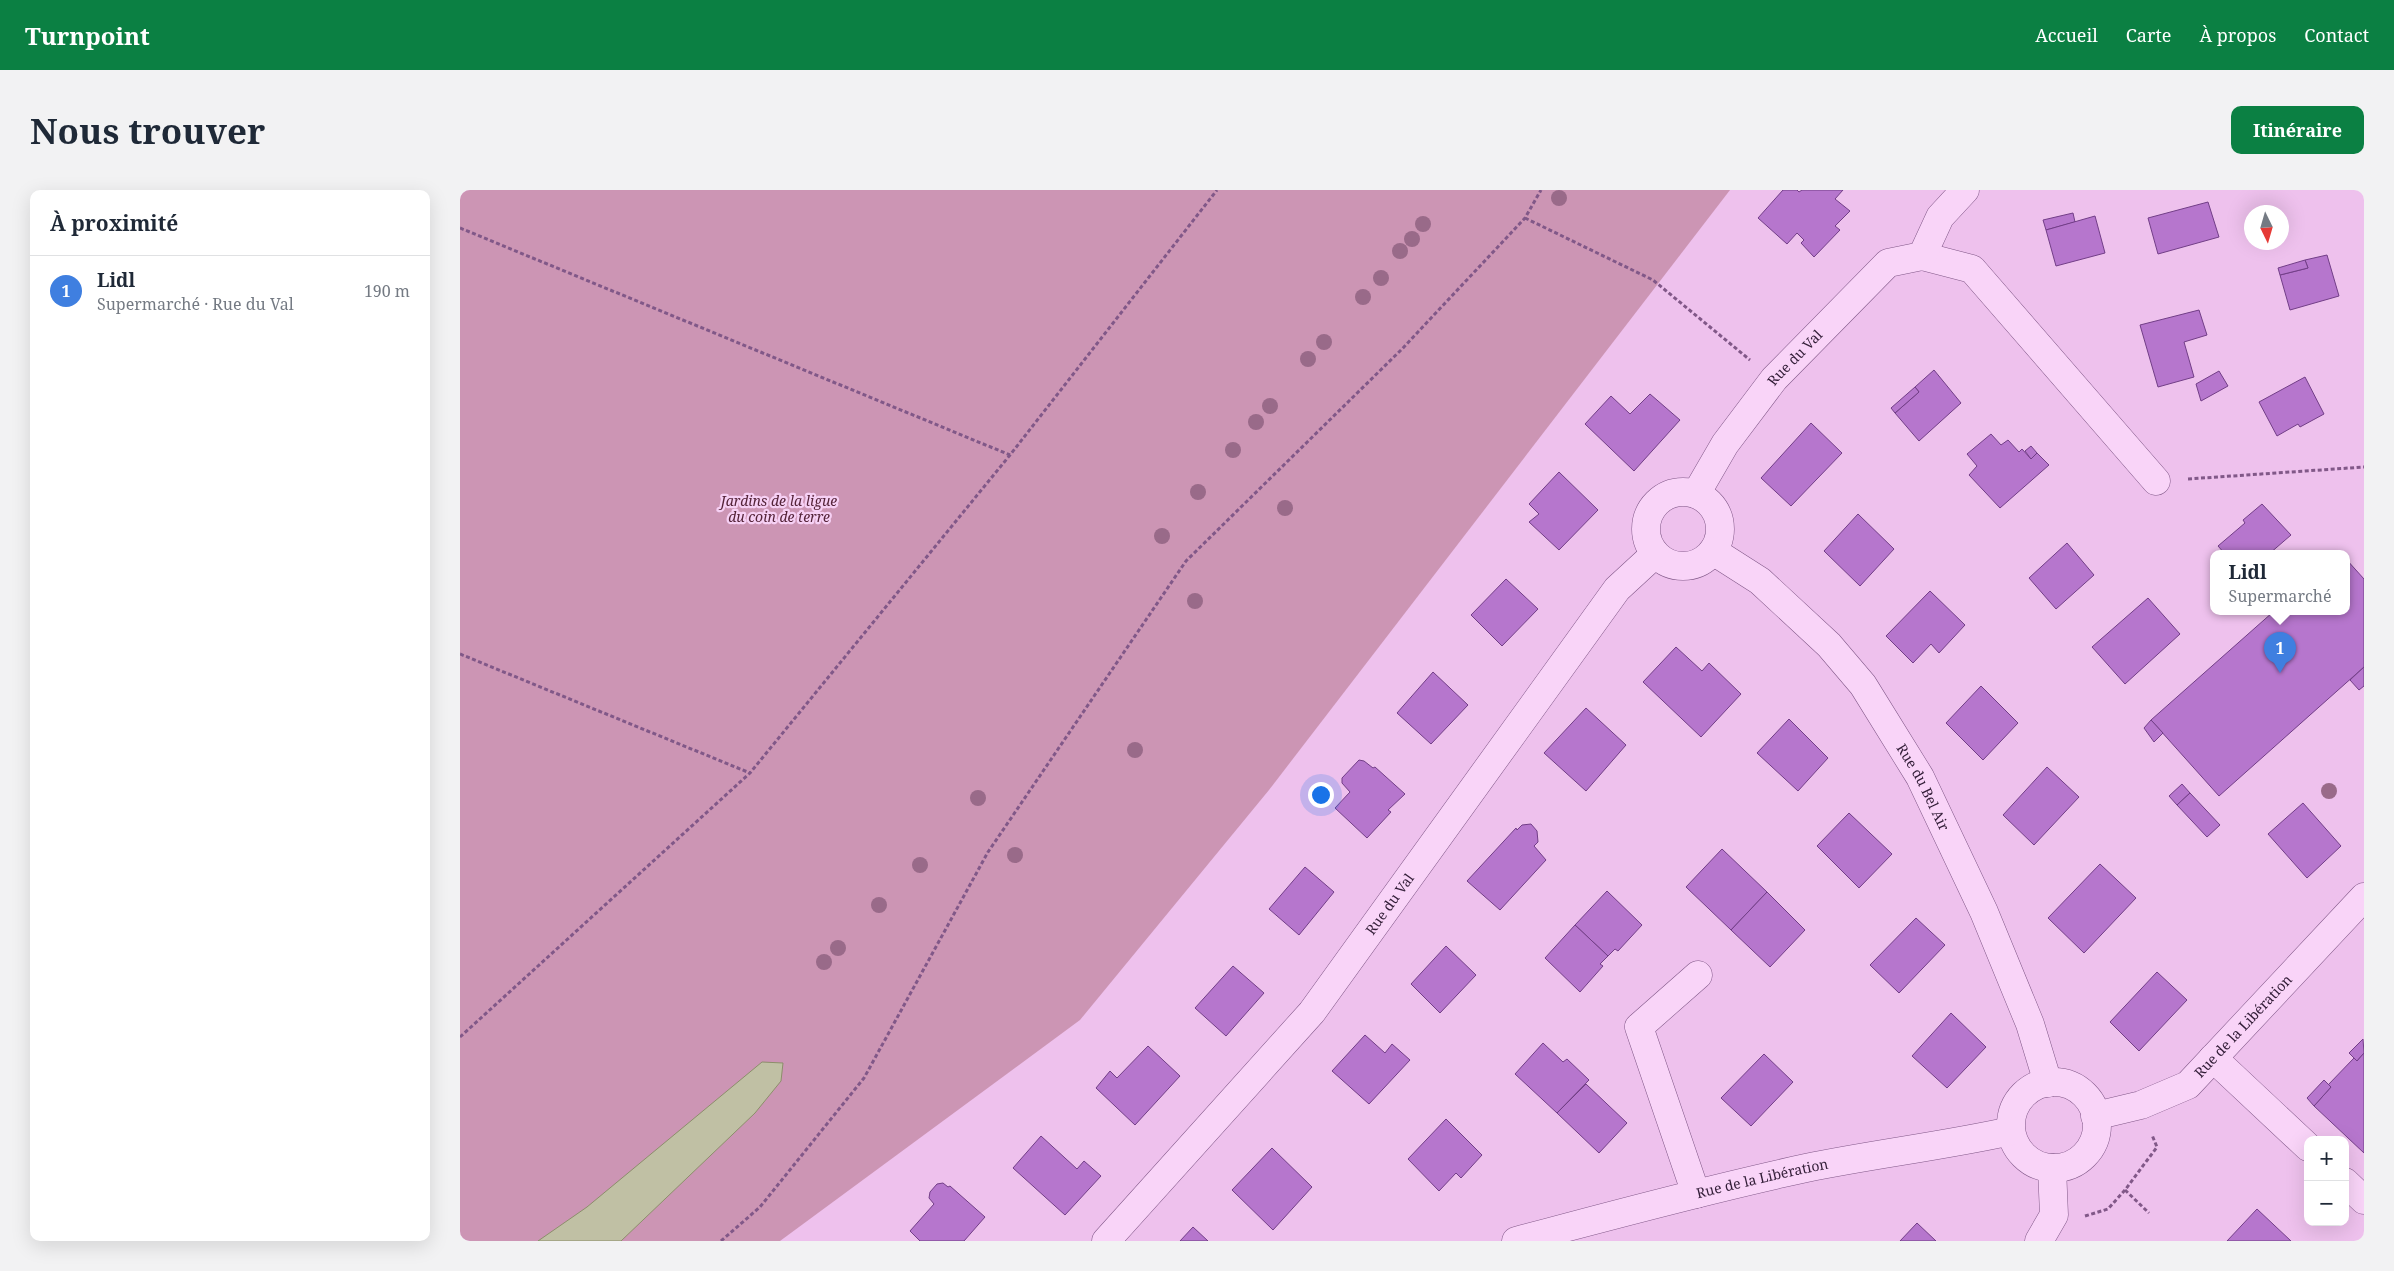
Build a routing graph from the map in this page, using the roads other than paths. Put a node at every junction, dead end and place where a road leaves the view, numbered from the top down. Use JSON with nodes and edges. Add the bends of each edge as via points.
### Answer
{"nodes":[{"id":1,"x":1965,"y":190,"type":"edge"},
{"id":2,"x":1922,"y":256,"type":"junction"},
{"id":3,"x":2156,"y":481,"type":"road end"},
{"id":4,"x":1696,"y":494,"type":"junction"},
{"id":5,"x":1713,"y":551,"type":"junction"},
{"id":6,"x":1655,"y":554,"type":"junction"},
{"id":7,"x":2364,"y":897,"type":"edge"},
{"id":8,"x":1698,"y":976,"type":"dead end"},
{"id":9,"x":2213,"y":1058,"type":"junction"},
{"id":10,"x":2048,"y":1082,"type":"junction"},
{"id":11,"x":2095,"y":1116,"type":"junction"},
{"id":12,"x":2011,"y":1132,"type":"junction"},
{"id":13,"x":2304,"y":1143,"type":"edge"},
{"id":14,"x":2052,"y":1168,"type":"junction"},
{"id":15,"x":2349,"y":1186,"type":"edge"},
{"id":16,"x":1696,"y":1194,"type":"junction"},
{"id":17,"x":2364,"y":1200,"type":"edge"},
{"id":18,"x":1106,"y":1241,"type":"edge"},
{"id":19,"x":1516,"y":1241,"type":"edge"},
{"id":20,"x":2039,"y":1241,"type":"edge"}],
"edges":[{"from":1,"to":2,"type":"street","via":[[1940,217]]},
{"from":2,"to":3,"type":"street","name":"Rue du Val","via":[[1972,269]]},
{"from":2,"to":4,"type":"street","name":"Rue du Val","via":[[1888,263],[1774,379],[1725,444]]},
{"from":4,"to":5,"type":"street","via":[[1714,508],[1719,518],[1718,540]]},
{"from":4,"to":6,"type":"street","via":[[1672,493],[1660,498],[1652,508],[1646,519],[1645,532]]},
{"from":5,"to":6,"type":"street","via":[[1696,564],[1685,566],[1674,565]]},
{"from":5,"to":10,"type":"street","name":"Rue du Bel Air","via":[[1760,581],[1829,645],[1863,685],[1920,777],[1984,912],[2030,1024]]},
{"from":6,"to":18,"type":"street","name":"Rue du Val","via":[[1617,589],[1312,1012]]},
{"from":7,"to":9,"type":"street","name":"Rue de la Libération"},
{"from":8,"to":16,"type":"street","via":[[1639,1027]]},
{"from":9,"to":11,"type":"street","name":"Rue de la Libération","via":[[2188,1085],[2141,1105]]},
{"from":9,"to":13,"type":"street"},
{"from":10,"to":11,"type":"street","via":[[2061,1082],[2084,1094]]},
{"from":10,"to":12,"type":"street","via":[[2024,1094],[2011,1118]]},
{"from":11,"to":14,"type":"street","via":[[2096,1129],[2086,1153],[2065,1166]]},
{"from":12,"to":14,"type":"street","via":[[2025,1157]]},
{"from":12,"to":16,"type":"street","name":"Rue de la Libération","via":[[1808,1168]]},
{"from":14,"to":20,"type":"street","via":[[2054,1215]]},
{"from":15,"to":17,"type":"street"},
{"from":16,"to":19,"type":"street","name":"Rue de la Libération"}]}
